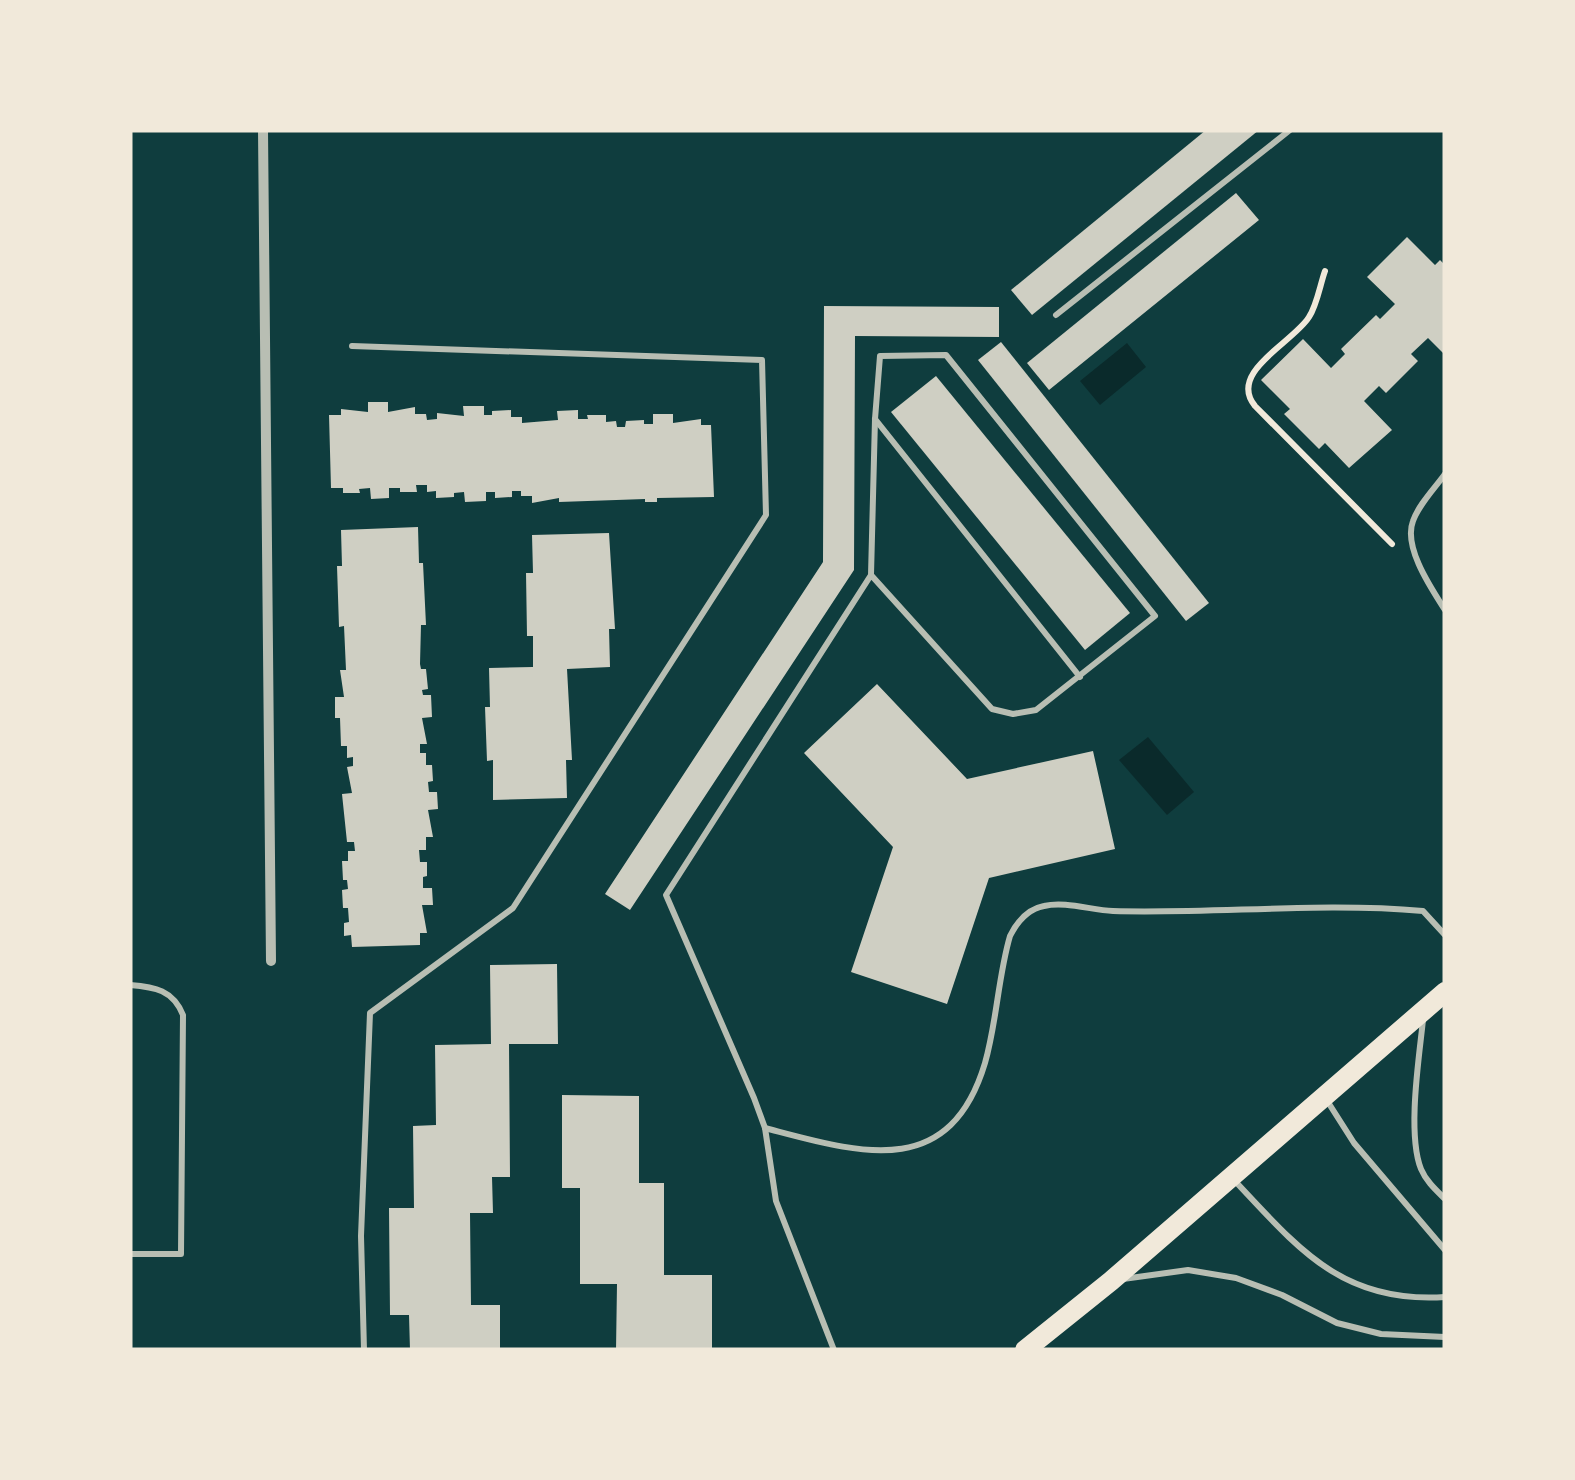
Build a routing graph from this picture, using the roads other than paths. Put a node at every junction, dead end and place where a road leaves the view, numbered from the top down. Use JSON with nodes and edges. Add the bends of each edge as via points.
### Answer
{"nodes":[{"id":1,"x":264,"y":130,"type":"edge"},
{"id":2,"x":1290,"y":130,"type":"edge"},
{"id":3,"x":1056,"y":315,"type":"dead end"},
{"id":4,"x":352,"y":346,"type":"dead end"},
{"id":5,"x":874,"y":419,"type":"junction"},
{"id":6,"x":1445,"y":474,"type":"edge"},
{"id":7,"x":871,"y":574,"type":"junction"},
{"id":8,"x":1445,"y":610,"type":"edge"},
{"id":9,"x":1080,"y":676,"type":"junction"},
{"id":10,"x":1445,"y":935,"type":"edge"},
{"id":11,"x":271,"y":961,"type":"dead end"},
{"id":12,"x":130,"y":985,"type":"edge"},
{"id":13,"x":1445,"y":992,"type":"edge"},
{"id":14,"x":1424,"y":1011,"type":"junction"},
{"id":15,"x":1326,"y":1098,"type":"junction"},
{"id":16,"x":764,"y":1128,"type":"junction"},
{"id":17,"x":1232,"y":1177,"type":"junction"},
{"id":18,"x":1445,"y":1200,"type":"edge"},
{"id":19,"x":1445,"y":1250,"type":"edge"},
{"id":20,"x":130,"y":1254,"type":"edge"},
{"id":21,"x":1112,"y":1281,"type":"junction"},
{"id":22,"x":1445,"y":1297,"type":"edge"},
{"id":23,"x":1445,"y":1337,"type":"edge"},
{"id":24,"x":364,"y":1350,"type":"edge"},
{"id":25,"x":834,"y":1350,"type":"edge"},
{"id":26,"x":1025,"y":1350,"type":"edge"}],
"edges":[{"from":1,"to":11,"type":"street"},
{"from":2,"to":3,"type":"lane"},
{"from":4,"to":24,"type":"lane","via":[[762,360],[766,515],[512,908],[370,1013],[361,1236]]},
{"from":5,"to":7,"type":"lane"},
{"from":5,"to":9,"type":"lane"},
{"from":5,"to":9,"type":"lane","via":[[880,356],[946,355],[1155,616]]},
{"from":6,"to":8,"type":"lane","via":[[1414,518],[1414,544]]},
{"from":7,"to":9,"type":"lane","via":[[992,709],[1036,710]]},
{"from":7,"to":16,"type":"lane","via":[[666,895]]},
{"from":10,"to":16,"type":"lane","via":[[1422,911],[1356,905],[1039,907],[1017,924],[985,1063],[963,1110],[939,1136],[904,1150],[866,1152]]},
{"from":12,"to":20,"type":"lane","via":[[162,990],[183,1014],[181,1254]]},
{"from":13,"to":14,"type":"main road"},
{"from":14,"to":15,"type":"main road"},
{"from":14,"to":18,"type":"lane","via":[[1416,1085],[1420,1166]]},
{"from":15,"to":17,"type":"main road"},
{"from":15,"to":19,"type":"lane","via":[[1354,1143]]},
{"from":16,"to":25,"type":"lane","via":[[776,1201]]},
{"from":17,"to":21,"type":"main road"},
{"from":17,"to":22,"type":"lane","via":[[1302,1252],[1340,1278],[1379,1293]]},
{"from":21,"to":23,"type":"lane","via":[[1188,1270],[1220,1275],[1282,1295],[1337,1323],[1382,1334]]},
{"from":21,"to":26,"type":"main road"}]}
